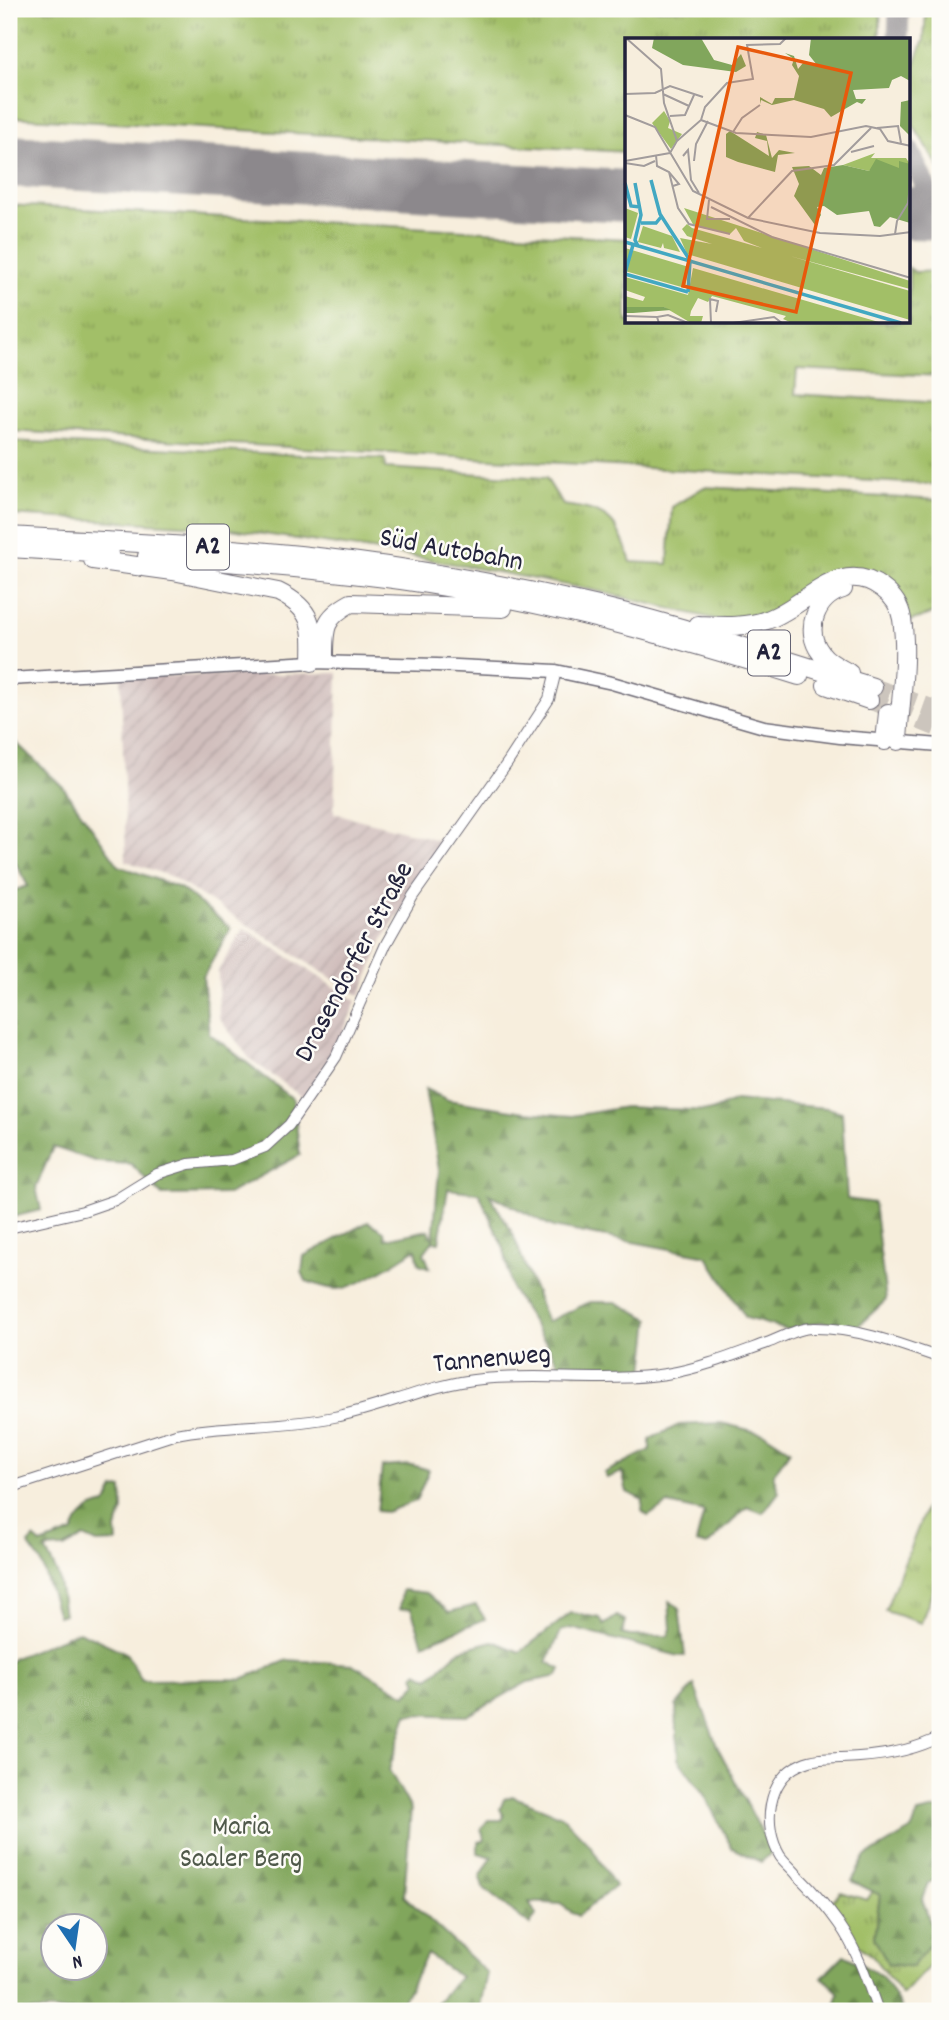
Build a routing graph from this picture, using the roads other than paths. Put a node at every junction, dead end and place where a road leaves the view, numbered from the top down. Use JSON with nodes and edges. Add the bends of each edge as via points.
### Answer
{"nodes":[{"id":1,"x":9,"y":536,"type":"edge"},
{"id":2,"x":9,"y":548,"type":"edge"},
{"id":3,"x":55,"y":551,"type":"junction"},
{"id":4,"x":555,"y":609,"type":"junction"},
{"id":5,"x":663,"y":622,"type":"junction"},
{"id":6,"x":318,"y":662,"type":"junction"},
{"id":7,"x":556,"y":671,"type":"junction"},
{"id":8,"x":9,"y":679,"type":"edge"},
{"id":9,"x":871,"y":694,"type":"junction"},
{"id":10,"x":892,"y":741,"type":"junction"},
{"id":11,"x":940,"y":745,"type":"edge"},
{"id":12,"x":9,"y":1228,"type":"edge"},
{"id":13,"x":940,"y":1358,"type":"edge"},
{"id":14,"x":9,"y":1488,"type":"edge"},
{"id":15,"x":940,"y":1737,"type":"edge"},
{"id":16,"x":878,"y":2011,"type":"edge"}],
"edges":[{"from":1,"to":5,"type":"highway","name":"Süd Autobahn","number":"A2","via":[[243,550],[405,569]]},
{"from":2,"to":3,"type":"highway","name":"Süd Autobahn","number":"A2"},
{"from":3,"to":4,"type":"highway","name":"Süd Autobahn","number":"A2","via":[[330,572]]},
{"from":3,"to":6,"type":"highway","via":[[278,592],[306,611]]},
{"from":4,"to":6,"type":"highway","via":[[351,603],[334,612],[327,624]]},
{"from":4,"to":9,"type":"highway","name":"Süd Autobahn","number":"A2"},
{"from":5,"to":9,"type":"highway","name":"Süd Autobahn","number":"A2"},
{"from":5,"to":10,"type":"highway","via":[[748,625],[768,620],[831,582],[855,578],[877,584],[897,603],[901,615],[904,647]]},
{"from":6,"to":7,"type":"main road"},
{"from":6,"to":8,"type":"main road"},
{"from":7,"to":10,"type":"main road","via":[[764,727]]},
{"from":7,"to":12,"type":"street","name":"Drasendorfer Straße","via":[[549,699],[413,896],[386,944],[342,1045],[289,1125],[265,1147],[232,1160],[189,1164],[157,1174],[115,1200],[83,1212]]},
{"from":9,"to":10,"type":"highway","via":[[821,654],[813,639],[815,614],[833,592],[856,587],[869,591],[888,610],[894,648]]},
{"from":10,"to":11,"type":"main road"},
{"from":13,"to":14,"type":"street","name":"Tannenweg","via":[[833,1328],[807,1328],[707,1365],[667,1374],[450,1383],[303,1423],[176,1434]]},
{"from":15,"to":16,"type":"street","via":[[891,1754],[822,1758],[801,1764],[782,1776],[772,1797],[771,1824],[780,1856],[822,1902],[857,1952]]}]}
